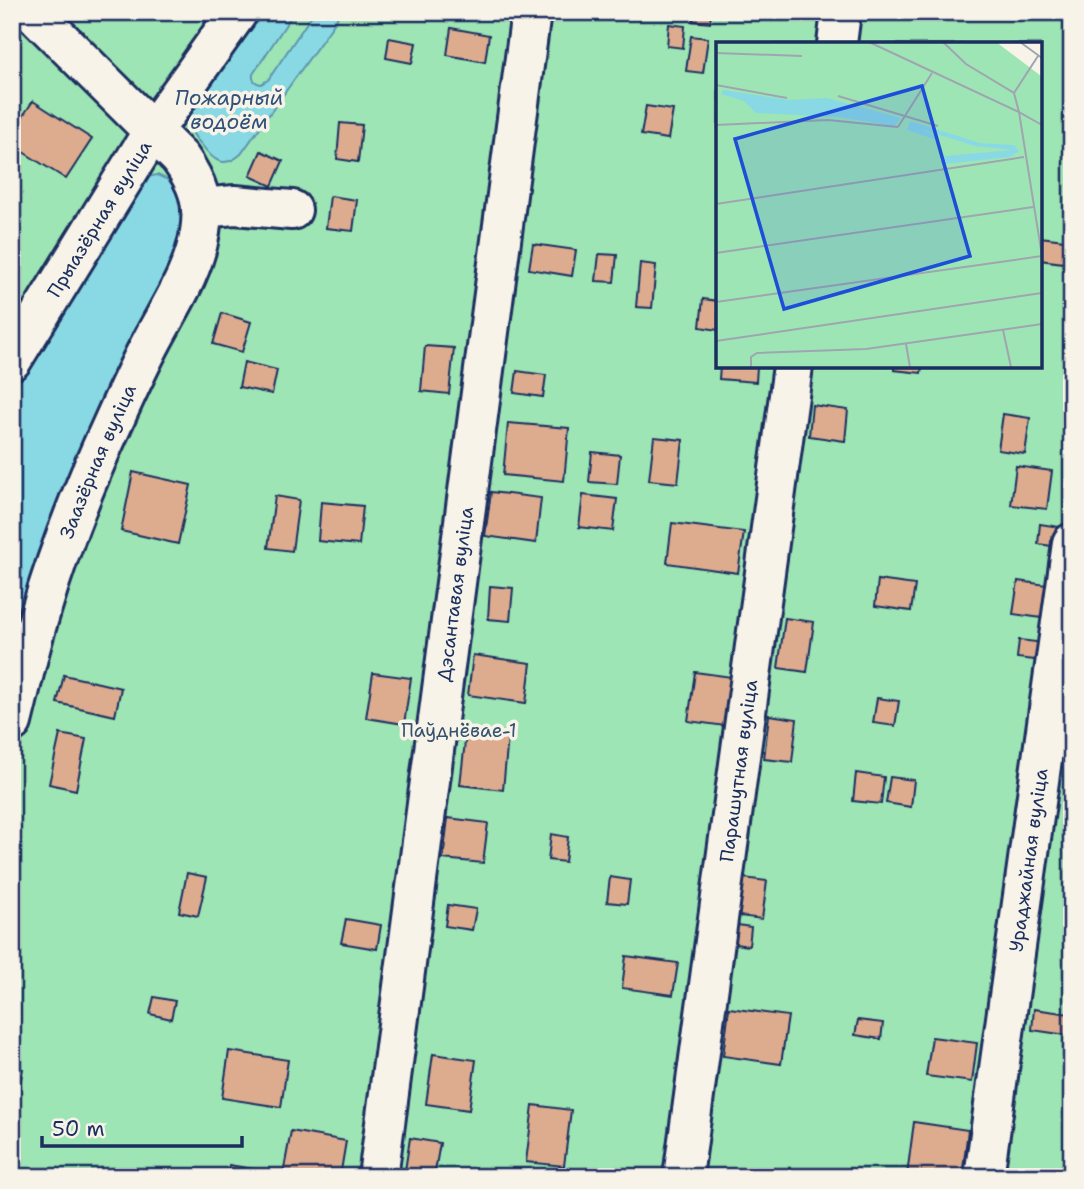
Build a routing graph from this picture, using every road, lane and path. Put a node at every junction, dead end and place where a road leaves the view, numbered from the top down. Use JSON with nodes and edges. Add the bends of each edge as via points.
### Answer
{"nodes":[{"id":1,"x":33,"y":12,"type":"edge"},
{"id":2,"x":238,"y":12,"type":"edge"},
{"id":3,"x":531,"y":12,"type":"edge"},
{"id":4,"x":841,"y":12,"type":"edge"},
{"id":5,"x":837,"y":42,"type":"edge"},
{"id":6,"x":153,"y":131,"type":"junction"},
{"id":7,"x":201,"y":208,"type":"junction"},
{"id":8,"x":292,"y":210,"type":"dead end"},
{"id":9,"x":12,"y":360,"type":"edge"},
{"id":10,"x":793,"y":368,"type":"edge"},
{"id":11,"x":1072,"y":543,"type":"edge"},
{"id":12,"x":12,"y":722,"type":"edge"},
{"id":13,"x":378,"y":1177,"type":"edge"},
{"id":14,"x":683,"y":1177,"type":"edge"},
{"id":15,"x":984,"y":1177,"type":"edge"}],
"edges":[{"from":1,"to":6,"type":"lane"},
{"from":2,"to":6,"type":"lane","name":"Прыазёрная вуліца"},
{"from":3,"to":13,"type":"lane","name":"Дэсантавая вуліца"},
{"from":4,"to":5,"type":"lane"},
{"from":6,"to":7,"type":"lane","via":[[192,175]]},
{"from":6,"to":9,"type":"lane","name":"Прыазёрная вуліца"},
{"from":7,"to":8,"type":"lane","via":[[235,205]]},
{"from":7,"to":12,"type":"lane","name":"Заазёрная вуліца","via":[[196,251],[187,274],[131,383],[70,525],[40,611]]},
{"from":10,"to":14,"type":"lane","name":"Парашутная вуліца"},
{"from":11,"to":15,"type":"lane","name":"Ураджайная вуліца"}]}
